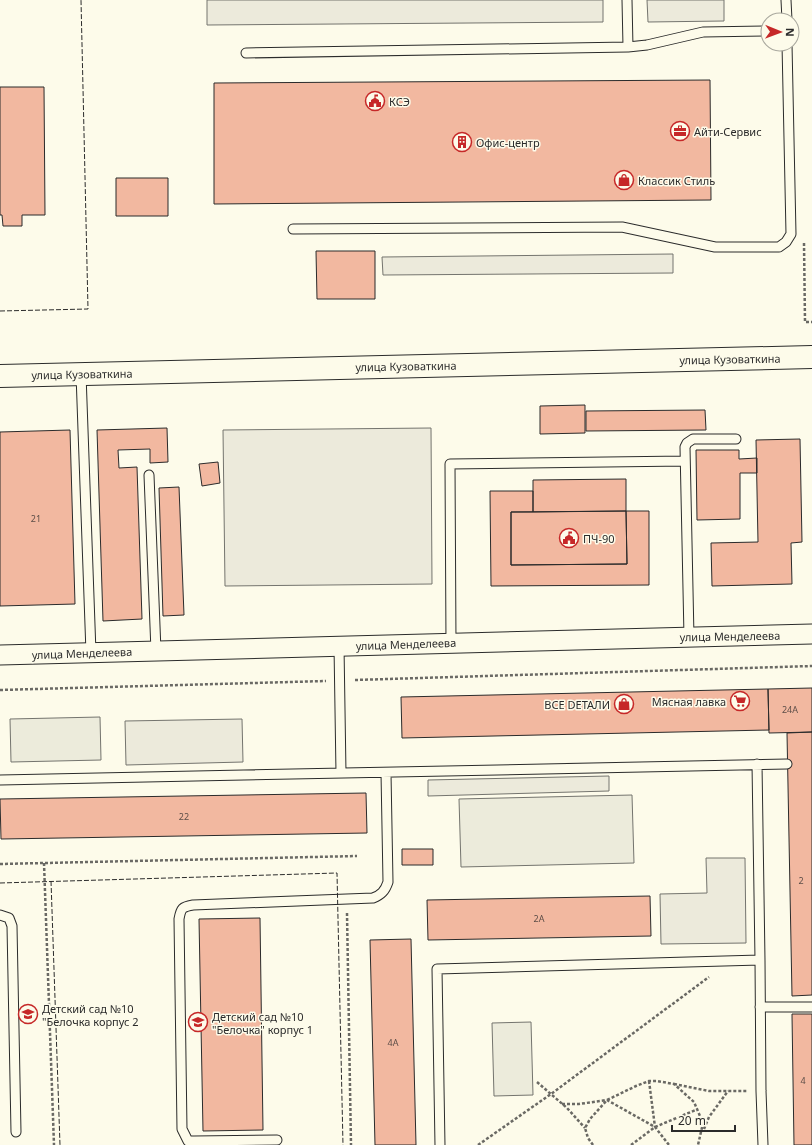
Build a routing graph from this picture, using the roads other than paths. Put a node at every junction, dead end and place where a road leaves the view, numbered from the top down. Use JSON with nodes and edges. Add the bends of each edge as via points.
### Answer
{"nodes":[{"id":1,"x":627,"y":0,"type":"edge"},
{"id":2,"x":786,"y":0,"type":"edge"},
{"id":3,"x":787,"y":12,"type":"edge"},
{"id":4,"x":760,"y":31,"type":"edge"},
{"id":5,"x":628,"y":47,"type":"junction"},
{"id":6,"x":787,"y":52,"type":"edge"},
{"id":7,"x":246,"y":53,"type":"dead end"},
{"id":8,"x":293,"y":229,"type":"dead end"},
{"id":9,"x":812,"y":356,"type":"edge"},
{"id":10,"x":81,"y":374,"type":"junction"},
{"id":11,"x":0,"y":376,"type":"edge"},
{"id":12,"x":736,"y":439,"type":"dead end"},
{"id":13,"x":685,"y":461,"type":"junction"},
{"id":14,"x":149,"y":475,"type":"dead end"},
{"id":15,"x":812,"y":634,"type":"edge"},
{"id":16,"x":689,"y":637,"type":"junction"},
{"id":17,"x":451,"y":643,"type":"junction"},
{"id":18,"x":339,"y":646,"type":"junction"},
{"id":19,"x":156,"y":651,"type":"junction"},
{"id":20,"x":91,"y":653,"type":"junction"},
{"id":21,"x":0,"y":655,"type":"edge"},
{"id":22,"x":757,"y":764,"type":"junction"},
{"id":23,"x":787,"y":764,"type":"dead end"},
{"id":24,"x":386,"y":772,"type":"junction"},
{"id":25,"x":341,"y":773,"type":"junction"},
{"id":26,"x":0,"y":780,"type":"edge"},
{"id":27,"x":0,"y":915,"type":"edge"},
{"id":28,"x":760,"y":960,"type":"junction"},
{"id":29,"x":760,"y":1007,"type":"junction"},
{"id":30,"x":812,"y":1007,"type":"edge"},
{"id":31,"x":16,"y":1132,"type":"dead end"},
{"id":32,"x":277,"y":1140,"type":"dead end"},
{"id":33,"x":440,"y":1145,"type":"edge"},
{"id":34,"x":763,"y":1145,"type":"edge"}],
"edges":[{"from":1,"to":5,"type":"lane"},
{"from":2,"to":3,"type":"lane"},
{"from":4,"to":5,"type":"lane","via":[[703,32]]},
{"from":5,"to":7,"type":"lane"},
{"from":6,"to":8,"type":"lane","via":[[791,234],[779,247],[715,247],[622,227]]},
{"from":9,"to":10,"type":"main road","name":"улица Кузоваткина"},
{"from":10,"to":11,"type":"main road","name":"улица Кузоваткина"},
{"from":10,"to":20,"type":"lane"},
{"from":12,"to":13,"type":"lane","via":[[693,439],[685,447]]},
{"from":13,"to":16,"type":"lane"},
{"from":13,"to":17,"type":"lane","via":[[450,464]]},
{"from":14,"to":19,"type":"lane"},
{"from":15,"to":16,"type":"street","name":"улица Менделеева"},
{"from":16,"to":17,"type":"street","name":"улица Менделеева"},
{"from":17,"to":18,"type":"street","name":"улица Менделеева"},
{"from":18,"to":19,"type":"street","name":"улица Менделеева"},
{"from":18,"to":25,"type":"lane"},
{"from":19,"to":20,"type":"street","name":"улица Менделеева"},
{"from":20,"to":21,"type":"street","name":"улица Менделеева"},
{"from":22,"to":23,"type":"lane"},
{"from":22,"to":24,"type":"lane"},
{"from":22,"to":28,"type":"lane"},
{"from":24,"to":25,"type":"lane"},
{"from":24,"to":32,"type":"lane","via":[[388,882],[386,889],[379,896],[193,905],[180,911],[178,919],[182,1129],[188,1141]]},
{"from":25,"to":26,"type":"lane"},
{"from":27,"to":31,"type":"lane","via":[[9,918],[12,926]]},
{"from":28,"to":29,"type":"lane"},
{"from":28,"to":33,"type":"lane","via":[[437,969]]},
{"from":29,"to":30,"type":"lane"},
{"from":29,"to":34,"type":"lane"}]}
